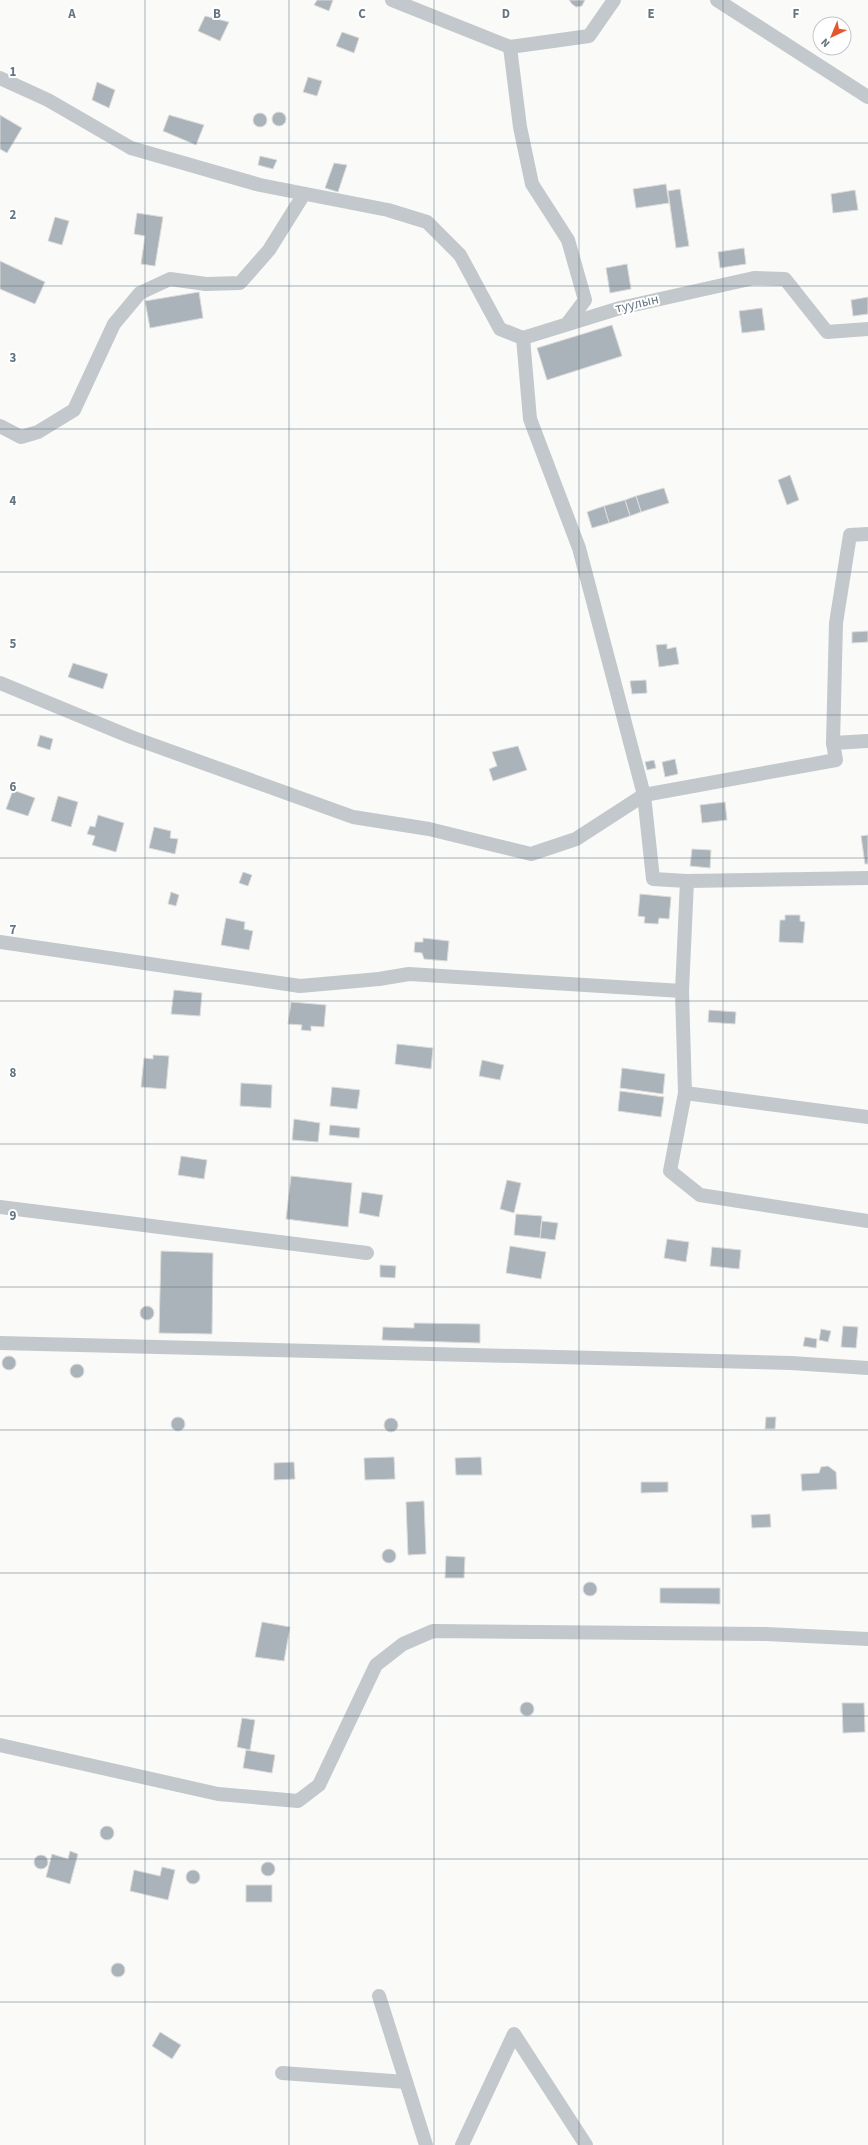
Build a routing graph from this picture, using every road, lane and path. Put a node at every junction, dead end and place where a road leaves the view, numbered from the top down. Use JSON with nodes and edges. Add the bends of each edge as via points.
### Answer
{"nodes":[{"id":1,"x":392,"y":0,"type":"edge"},
{"id":2,"x":614,"y":0,"type":"edge"},
{"id":3,"x":717,"y":0,"type":"edge"},
{"id":4,"x":510,"y":47,"type":"junction"},
{"id":5,"x":0,"y":78,"type":"edge"},
{"id":6,"x":868,"y":97,"type":"edge"},
{"id":7,"x":304,"y":194,"type":"junction"},
{"id":8,"x":567,"y":324,"type":"junction"},
{"id":9,"x":868,"y":329,"type":"edge"},
{"id":10,"x":523,"y":338,"type":"junction"},
{"id":11,"x":0,"y":426,"type":"edge"},
{"id":12,"x":868,"y":534,"type":"edge"},
{"id":13,"x":0,"y":683,"type":"edge"},
{"id":14,"x":868,"y":741,"type":"edge"},
{"id":15,"x":833,"y":743,"type":"junction"},
{"id":16,"x":644,"y":795,"type":"junction"},
{"id":17,"x":868,"y":878,"type":"edge"},
{"id":18,"x":687,"y":881,"type":"junction"},
{"id":19,"x":0,"y":942,"type":"edge"},
{"id":20,"x":682,"y":991,"type":"junction"},
{"id":21,"x":684,"y":1093,"type":"junction"},
{"id":22,"x":868,"y":1117,"type":"edge"},
{"id":23,"x":0,"y":1207,"type":"edge"},
{"id":24,"x":868,"y":1221,"type":"edge"},
{"id":25,"x":367,"y":1253,"type":"dead end"},
{"id":26,"x":0,"y":1343,"type":"edge"},
{"id":27,"x":868,"y":1368,"type":"edge"},
{"id":28,"x":868,"y":1639,"type":"edge"},
{"id":29,"x":0,"y":1745,"type":"edge"},
{"id":30,"x":379,"y":1996,"type":"dead end"},
{"id":31,"x":282,"y":2073,"type":"dead end"},
{"id":32,"x":406,"y":2082,"type":"junction"},
{"id":33,"x":426,"y":2145,"type":"edge"},
{"id":34,"x":462,"y":2145,"type":"edge"},
{"id":35,"x":586,"y":2145,"type":"edge"}],
"edges":[{"from":1,"to":4,"type":"street"},
{"from":2,"to":4,"type":"street","via":[[589,36]]},
{"from":3,"to":6,"type":"street"},
{"from":4,"to":8,"type":"street","via":[[520,127],[532,184],[568,240],[585,300]]},
{"from":5,"to":7,"type":"street","via":[[48,100],[131,148],[260,185]]},
{"from":7,"to":10,"type":"street","via":[[388,210],[427,222],[460,255],[500,329]]},
{"from":7,"to":11,"type":"street","via":[[269,250],[240,283],[206,284],[170,280],[140,293],[114,324],[74,410],[38,432],[21,437]]},
{"from":8,"to":9,"type":"street","name":"туулын","via":[[620,308],[754,278],[784,279],[827,332]]},
{"from":8,"to":10,"type":"street","name":"туулын"},
{"from":10,"to":16,"type":"street","via":[[530,419],[579,548]]},
{"from":12,"to":15,"type":"street","via":[[850,535],[836,623]]},
{"from":13,"to":16,"type":"street","via":[[131,737],[353,817],[429,829],[531,854],[576,839]]},
{"from":14,"to":15,"type":"street"},
{"from":15,"to":16,"type":"street","via":[[836,760]]},
{"from":16,"to":18,"type":"street","via":[[653,879]]},
{"from":17,"to":18,"type":"street"},
{"from":18,"to":20,"type":"street"},
{"from":19,"to":20,"type":"street","via":[[300,986],[410,974]]},
{"from":20,"to":21,"type":"street"},
{"from":21,"to":22,"type":"street"},
{"from":21,"to":24,"type":"street","via":[[670,1171],[700,1195]]},
{"from":23,"to":25,"type":"street"},
{"from":26,"to":27,"type":"street","via":[[791,1363]]},
{"from":28,"to":29,"type":"street","via":[[766,1634],[433,1630],[403,1644],[376,1665],[319,1785],[298,1801],[218,1794]]},
{"from":30,"to":32,"type":"street"},
{"from":31,"to":32,"type":"street"},
{"from":32,"to":33,"type":"street"},
{"from":34,"to":35,"type":"street","via":[[514,2034]]}]}
